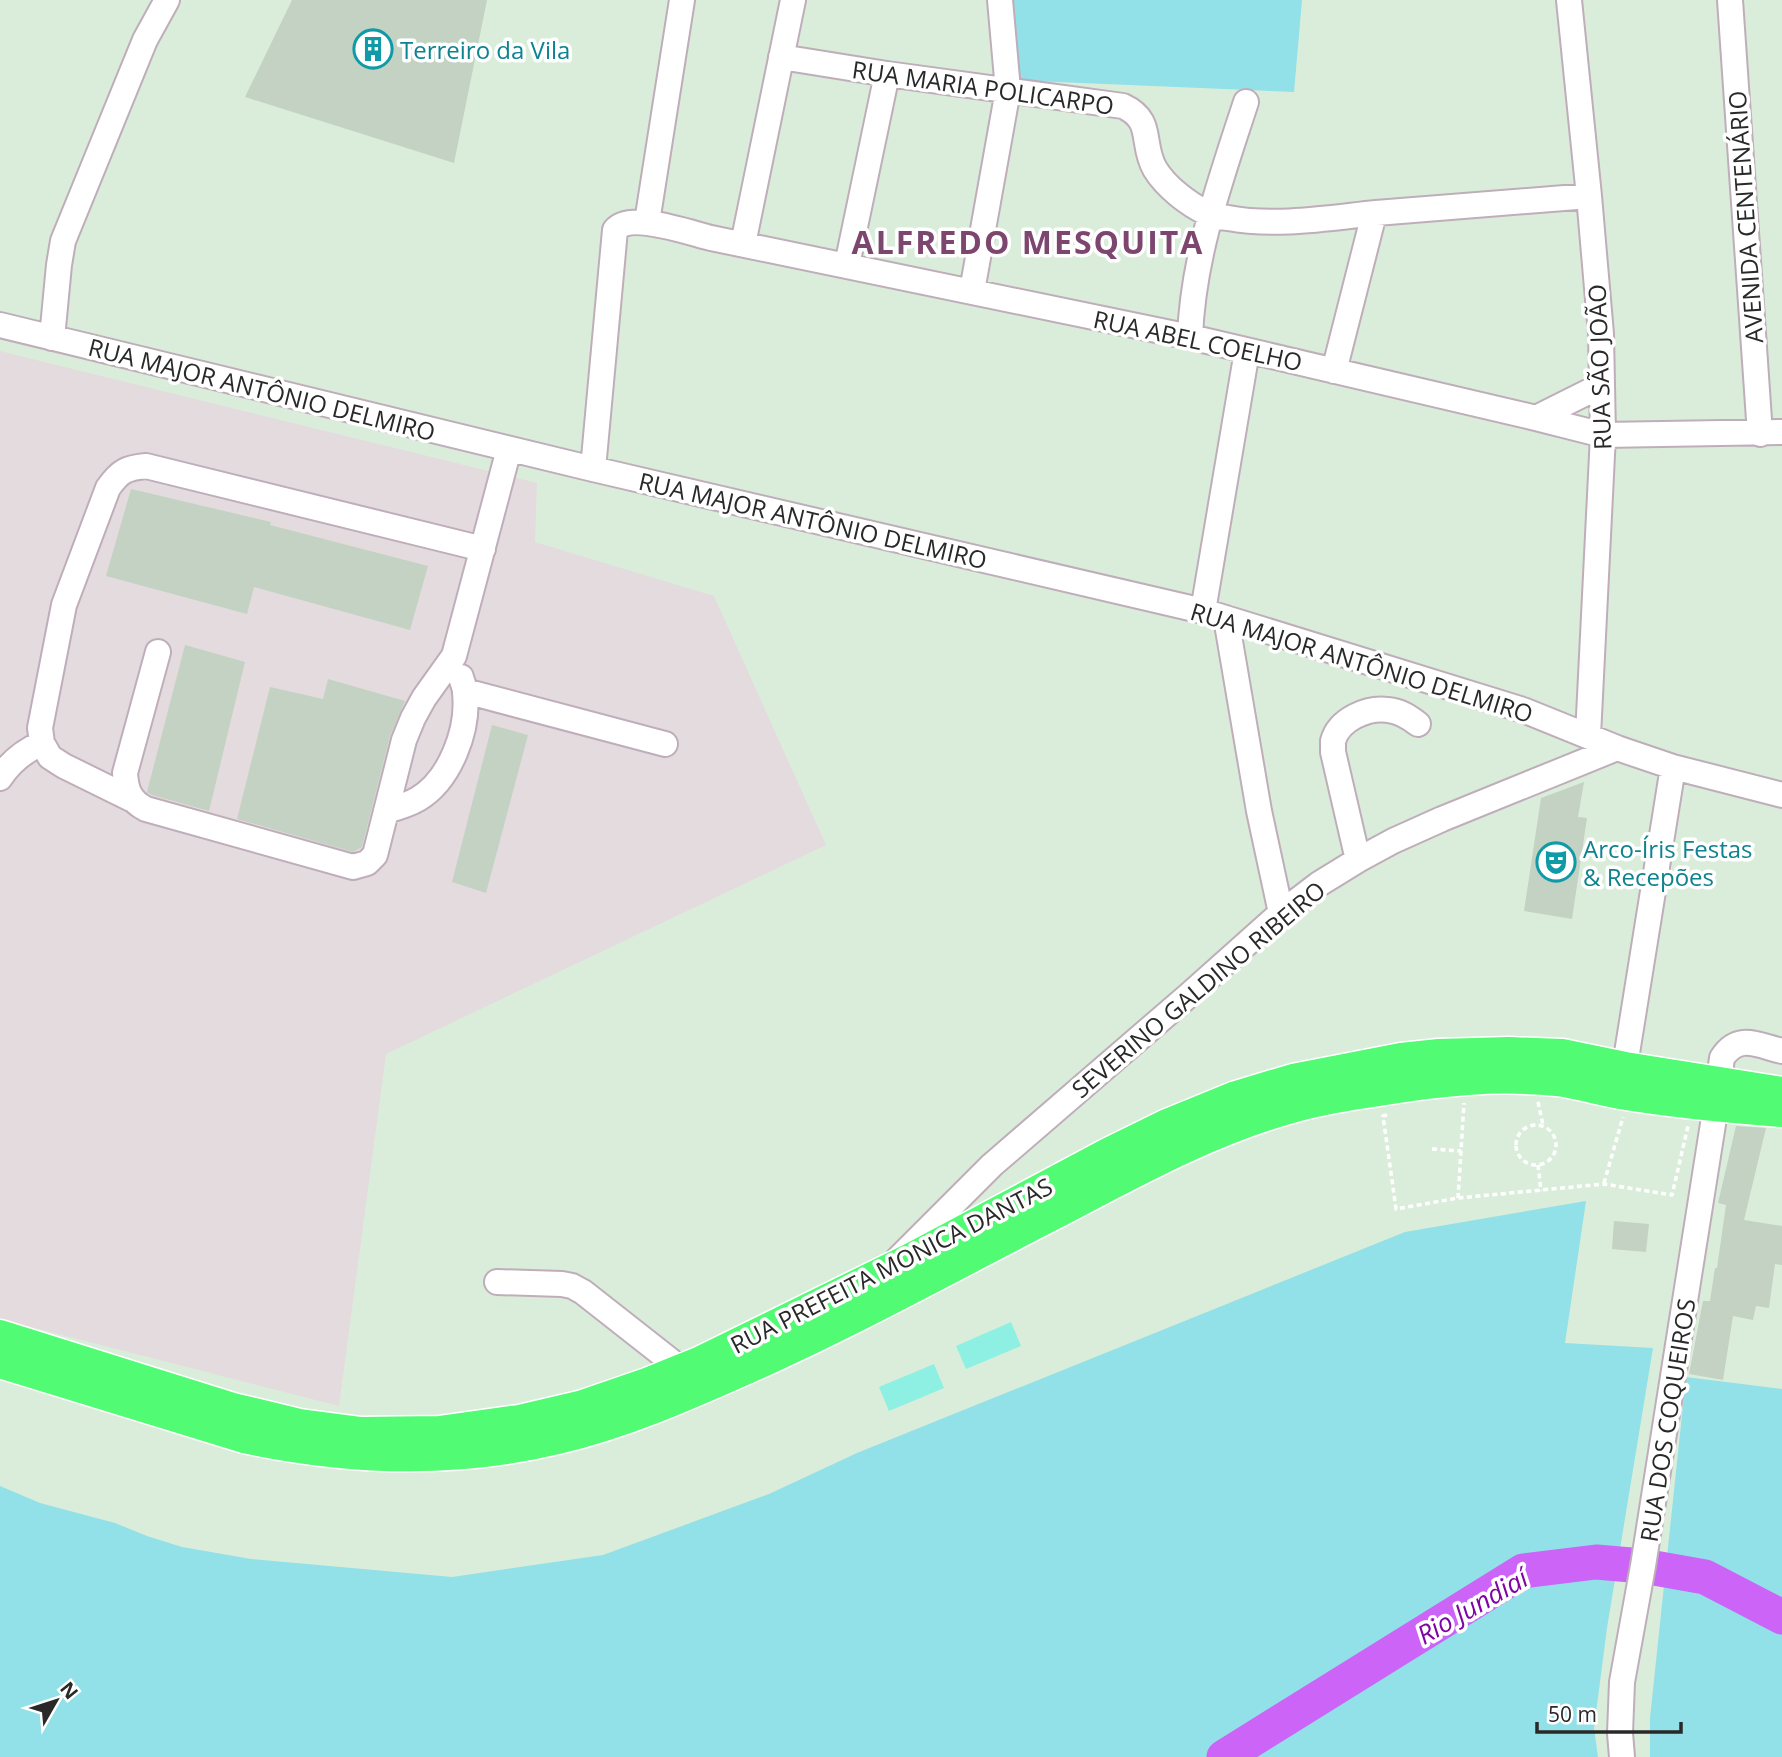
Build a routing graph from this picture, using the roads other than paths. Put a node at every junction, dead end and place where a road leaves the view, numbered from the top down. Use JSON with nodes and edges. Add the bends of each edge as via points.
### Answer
{"nodes":[{"id":1,"x":167,"y":0,"type":"edge"},
{"id":2,"x":682,"y":0,"type":"edge"},
{"id":3,"x":793,"y":0,"type":"edge"},
{"id":4,"x":1000,"y":0,"type":"edge"},
{"id":5,"x":1569,"y":0,"type":"edge"},
{"id":6,"x":1730,"y":0,"type":"edge"},
{"id":7,"x":781,"y":57,"type":"junction"},
{"id":8,"x":887,"y":74,"type":"junction"},
{"id":9,"x":1009,"y":90,"type":"junction"},
{"id":10,"x":1246,"y":102,"type":"dead end"},
{"id":11,"x":1589,"y":195,"type":"junction"},
{"id":12,"x":1374,"y":214,"type":"junction"},
{"id":13,"x":1209,"y":215,"type":"junction"},
{"id":14,"x":647,"y":222,"type":"junction"},
{"id":15,"x":743,"y":244,"type":"junction"},
{"id":16,"x":847,"y":265,"type":"junction"},
{"id":17,"x":971,"y":291,"type":"junction"},
{"id":18,"x":0,"y":325,"type":"edge"},
{"id":19,"x":52,"y":338,"type":"junction"},
{"id":20,"x":1190,"y":338,"type":"junction"},
{"id":21,"x":1247,"y":351,"type":"junction"},
{"id":22,"x":1334,"y":371,"type":"junction"},
{"id":23,"x":1602,"y":385,"type":"junction"},
{"id":24,"x":1536,"y":418,"type":"junction"},
{"id":25,"x":1771,"y":433,"type":"edge"},
{"id":26,"x":1603,"y":435,"type":"junction"},
{"id":27,"x":509,"y":449,"type":"junction"},
{"id":28,"x":593,"y":469,"type":"junction"},
{"id":29,"x":483,"y":549,"type":"junction"},
{"id":30,"x":1215,"y":615,"type":"junction"},
{"id":31,"x":158,"y":652,"type":"dead end"},
{"id":32,"x":454,"y":656,"type":"junction"},
{"id":33,"x":465,"y":691,"type":"junction"},
{"id":34,"x":1418,"y":724,"type":"dead end"},
{"id":35,"x":1588,"y":736,"type":"junction"},
{"id":36,"x":42,"y":743,"type":"junction"},
{"id":37,"x":665,"y":744,"type":"dead end"},
{"id":38,"x":1617,"y":748,"type":"junction"},
{"id":39,"x":1673,"y":767,"type":"junction"},
{"id":40,"x":0,"y":778,"type":"edge"},
{"id":41,"x":1782,"y":795,"type":"edge"},
{"id":42,"x":131,"y":799,"type":"junction"},
{"id":43,"x":386,"y":811,"type":"junction"},
{"id":44,"x":1358,"y":860,"type":"junction"},
{"id":45,"x":1281,"y":913,"type":"junction"},
{"id":46,"x":1782,"y":1051,"type":"edge"},
{"id":47,"x":1624,"y":1090,"type":"junction"},
{"id":48,"x":1782,"y":1093,"type":"edge"},
{"id":49,"x":1708,"y":1103,"type":"junction"},
{"id":50,"x":1782,"y":1112,"type":"edge"},
{"id":51,"x":498,"y":1282,"type":"dead end"},
{"id":52,"x":894,"y":1282,"type":"junction"},
{"id":53,"x":0,"y":1335,"type":"edge"},
{"id":54,"x":0,"y":1363,"type":"edge"},
{"id":55,"x":681,"y":1369,"type":"junction"},
{"id":56,"x":1622,"y":1757,"type":"edge"}],
"edges":[{"from":1,"to":19,"type":"street","via":[[145,40],[63,241]]},
{"from":2,"to":14,"type":"street"},
{"from":3,"to":7,"type":"street"},
{"from":4,"to":9,"type":"street"},
{"from":5,"to":11,"type":"street","name":"RUA SÃO JOÃO"},
{"from":6,"to":25,"type":"street","name":"AVENIDA CENTENÁRIO"},
{"from":7,"to":8,"type":"street","name":"RUA MARIA POLICARPO"},
{"from":7,"to":15,"type":"street"},
{"from":8,"to":9,"type":"street","name":"RUA MARIA POLICARPO"},
{"from":8,"to":16,"type":"street"},
{"from":9,"to":13,"type":"street","name":"RUA MARIA POLICARPO","via":[[1116,104],[1133,111],[1141,120],[1150,159],[1159,174],[1185,200]]},
{"from":9,"to":17,"type":"street"},
{"from":10,"to":13,"type":"street"},
{"from":11,"to":12,"type":"street"},
{"from":11,"to":23,"type":"street","name":"RUA SÃO JOÃO"},
{"from":12,"to":13,"type":"street","via":[[1263,222]]},
{"from":12,"to":22,"type":"street"},
{"from":13,"to":20,"type":"street"},
{"from":14,"to":15,"type":"street","name":"RUA ABEL COELHO"},
{"from":14,"to":28,"type":"street","name":"RUA ABEL COELHO","via":[[624,224],[615,230]]},
{"from":15,"to":16,"type":"street","name":"RUA ABEL COELHO"},
{"from":16,"to":17,"type":"street","name":"RUA ABEL COELHO"},
{"from":17,"to":20,"type":"street","name":"RUA ABEL COELHO"},
{"from":18,"to":19,"type":"street","name":"RUA MAJOR ANTÔNIO DELMIRO"},
{"from":19,"to":27,"type":"street","name":"RUA MAJOR ANTÔNIO DELMIRO"},
{"from":20,"to":21,"type":"street","name":"RUA ABEL COELHO"},
{"from":21,"to":22,"type":"street","name":"RUA ABEL COELHO"},
{"from":21,"to":30,"type":"street"},
{"from":22,"to":24,"type":"street","name":"RUA ABEL COELHO"},
{"from":23,"to":24,"type":"street"},
{"from":23,"to":26,"type":"street","name":"RUA SÃO JOÃO"},
{"from":24,"to":26,"type":"street","name":"RUA ABEL COELHO"},
{"from":25,"to":26,"type":"street","name":"RUA ABEL COELHO"},
{"from":26,"to":35,"type":"street","name":"RUA SÃO JOÃO"},
{"from":27,"to":28,"type":"street","name":"RUA MAJOR ANTÔNIO DELMIRO"},
{"from":27,"to":29,"type":"street"},
{"from":28,"to":30,"type":"street","name":"RUA MAJOR ANTÔNIO DELMIRO"},
{"from":29,"to":32,"type":"street"},
{"from":29,"to":36,"type":"street","via":[[146,466],[130,468],[117,475],[108,488],[64,605],[40,728]]},
{"from":30,"to":35,"type":"street","name":"RUA MAJOR ANTÔNIO DELMIRO","via":[[1523,710]]},
{"from":30,"to":45,"type":"street"},
{"from":31,"to":42,"type":"street","via":[[125,773]]},
{"from":32,"to":33,"type":"street"},
{"from":32,"to":43,"type":"street","via":[[412,718]]},
{"from":33,"to":37,"type":"street"},
{"from":33,"to":43,"type":"street","via":[[461,733],[445,771],[418,799]]},
{"from":34,"to":44,"type":"street","via":[[1402,713],[1372,710],[1347,722],[1333,741]]},
{"from":35,"to":38,"type":"street","name":"RUA MAJOR ANTÔNIO DELMIRO"},
{"from":36,"to":40,"type":"street","via":[[23,752]]},
{"from":36,"to":42,"type":"street","via":[[50,757],[64,766]]},
{"from":38,"to":39,"type":"street","name":"RUA MAJOR ANTÔNIO DELMIRO"},
{"from":38,"to":44,"type":"street","name":"SEVERINO GALDINO RIBEIRO","via":[[1442,819]]},
{"from":39,"to":41,"type":"street","name":"RUA MAJOR ANTÔNIO DELMIRO"},
{"from":39,"to":47,"type":"street"},
{"from":42,"to":43,"type":"street","via":[[146,809],[353,867],[375,855]]},
{"from":44,"to":45,"type":"street","name":"SEVERINO GALDINO RIBEIRO"},
{"from":45,"to":52,"type":"street","name":"SEVERINO GALDINO RIBEIRO","via":[[992,1165]]},
{"from":46,"to":49,"type":"street","name":"RUA DOS COQUEIROS","via":[[1745,1042],[1727,1049]]},
{"from":47,"to":49,"type":"main road","name":"RUA PREFEITA MONICA DANTAS"},
{"from":47,"to":52,"type":"main road","name":"RUA PREFEITA MONICA DANTAS","via":[[1488,1078],[1432,1082],[1298,1106],[1175,1153]]},
{"from":48,"to":49,"type":"main road","name":"RUA PREFEITA MONICA DANTAS"},
{"from":49,"to":50,"type":"main road","name":"RUA PREFEITA MONICA DANTAS"},
{"from":49,"to":56,"type":"street","name":"RUA DOS COQUEIROS","via":[[1650,1526],[1624,1665]]},
{"from":51,"to":55,"type":"street","via":[[572,1286]]},
{"from":52,"to":54,"type":"main road","name":"RUA PREFEITA MONICA DANTAS","via":[[807,1342],[673,1402],[555,1440],[447,1455],[368,1456],[244,1438]]},
{"from":52,"to":55,"type":"main road","name":"RUA PREFEITA MONICA DANTAS","via":[[757,1334]]},
{"from":53,"to":55,"type":"main road","name":"RUA PREFEITA MONICA DANTAS","via":[[233,1408],[361,1432],[439,1432],[519,1420],[583,1405]]}]}
